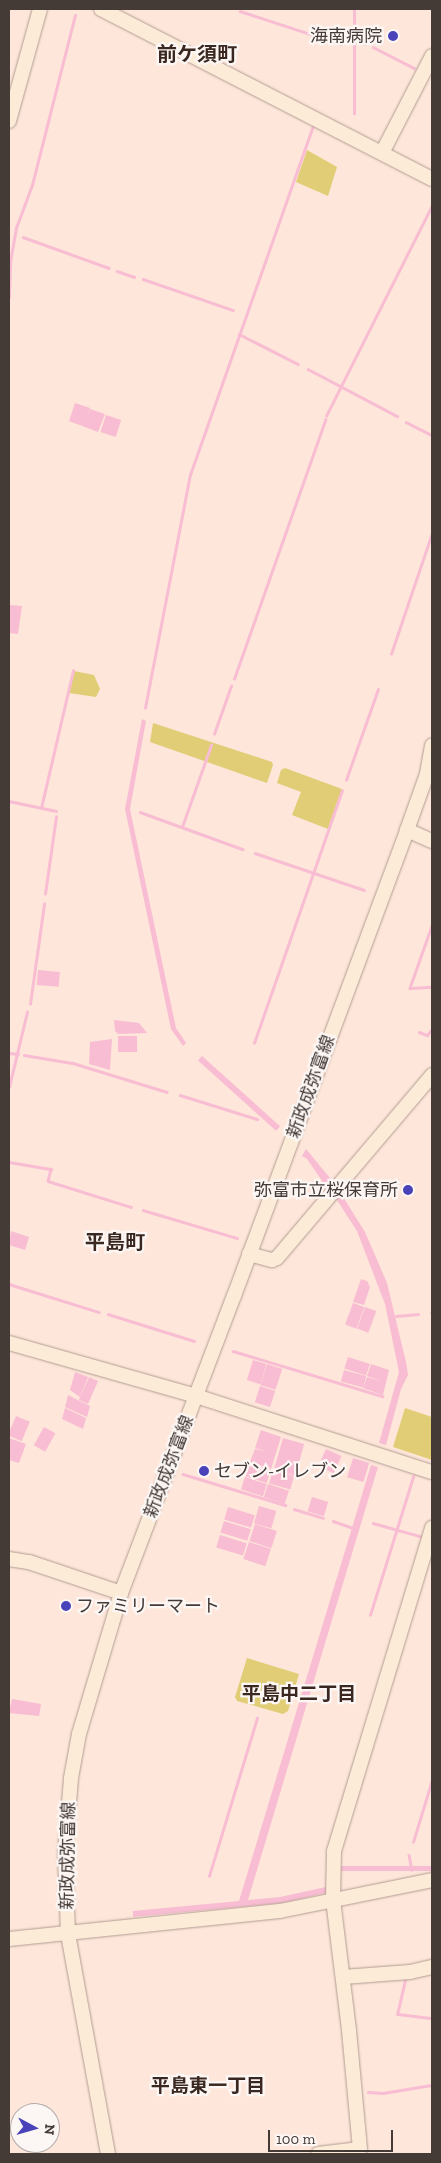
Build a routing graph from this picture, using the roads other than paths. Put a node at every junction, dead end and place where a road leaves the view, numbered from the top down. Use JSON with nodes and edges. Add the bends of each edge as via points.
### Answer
{"nodes":[{"id":1,"x":40,"y":9,"type":"edge"},
{"id":2,"x":101,"y":9,"type":"edge"},
{"id":3,"x":432,"y":56,"type":"edge"},
{"id":4,"x":9,"y":121,"type":"edge"},
{"id":5,"x":382,"y":153,"type":"junction"},
{"id":6,"x":432,"y":179,"type":"edge"},
{"id":7,"x":432,"y":745,"type":"edge"},
{"id":8,"x":407,"y":830,"type":"junction"},
{"id":9,"x":432,"y":841,"type":"edge"},
{"id":10,"x":432,"y":1075,"type":"edge"},
{"id":11,"x":249,"y":1254,"type":"junction"},
{"id":12,"x":9,"y":1343,"type":"edge"},
{"id":13,"x":196,"y":1396,"type":"junction"},
{"id":14,"x":432,"y":1472,"type":"edge"},
{"id":15,"x":432,"y":1528,"type":"edge"},
{"id":16,"x":9,"y":1558,"type":"edge"},
{"id":17,"x":121,"y":1593,"type":"junction"},
{"id":18,"x":432,"y":1880,"type":"edge"},
{"id":19,"x":333,"y":1899,"type":"junction"},
{"id":20,"x":68,"y":1933,"type":"junction"},
{"id":21,"x":9,"y":1939,"type":"edge"},
{"id":22,"x":432,"y":1967,"type":"edge"},
{"id":23,"x":343,"y":1977,"type":"junction"},
{"id":24,"x":108,"y":2154,"type":"edge"},
{"id":25,"x":318,"y":2154,"type":"edge"}],
"edges":[{"from":1,"to":4,"type":"street"},
{"from":2,"to":5,"type":"street"},
{"from":3,"to":5,"type":"street"},
{"from":5,"to":6,"type":"street"},
{"from":7,"to":8,"type":"street","name":"新政成弥富線","via":[[427,774]]},
{"from":8,"to":9,"type":"street"},
{"from":8,"to":11,"type":"street","name":"新政成弥富線"},
{"from":10,"to":11,"type":"street","via":[[277,1258],[272,1260]]},
{"from":11,"to":13,"type":"street","name":"新政成弥富線"},
{"from":12,"to":13,"type":"street"},
{"from":13,"to":14,"type":"street"},
{"from":13,"to":17,"type":"street","name":"新政成弥富線"},
{"from":15,"to":19,"type":"street","via":[[334,1851]]},
{"from":16,"to":17,"type":"street"},
{"from":17,"to":20,"type":"street","name":"新政成弥富線","via":[[89,1694],[71,1778],[65,1853]]},
{"from":18,"to":19,"type":"street"},
{"from":19,"to":20,"type":"street","via":[[280,1911]]},
{"from":19,"to":23,"type":"street"},
{"from":20,"to":21,"type":"street"},
{"from":20,"to":24,"type":"street","name":"新政成弥富線"},
{"from":22,"to":23,"type":"street","via":[[410,1972]]},
{"from":23,"to":25,"type":"street","via":[[360,2149]]}]}
